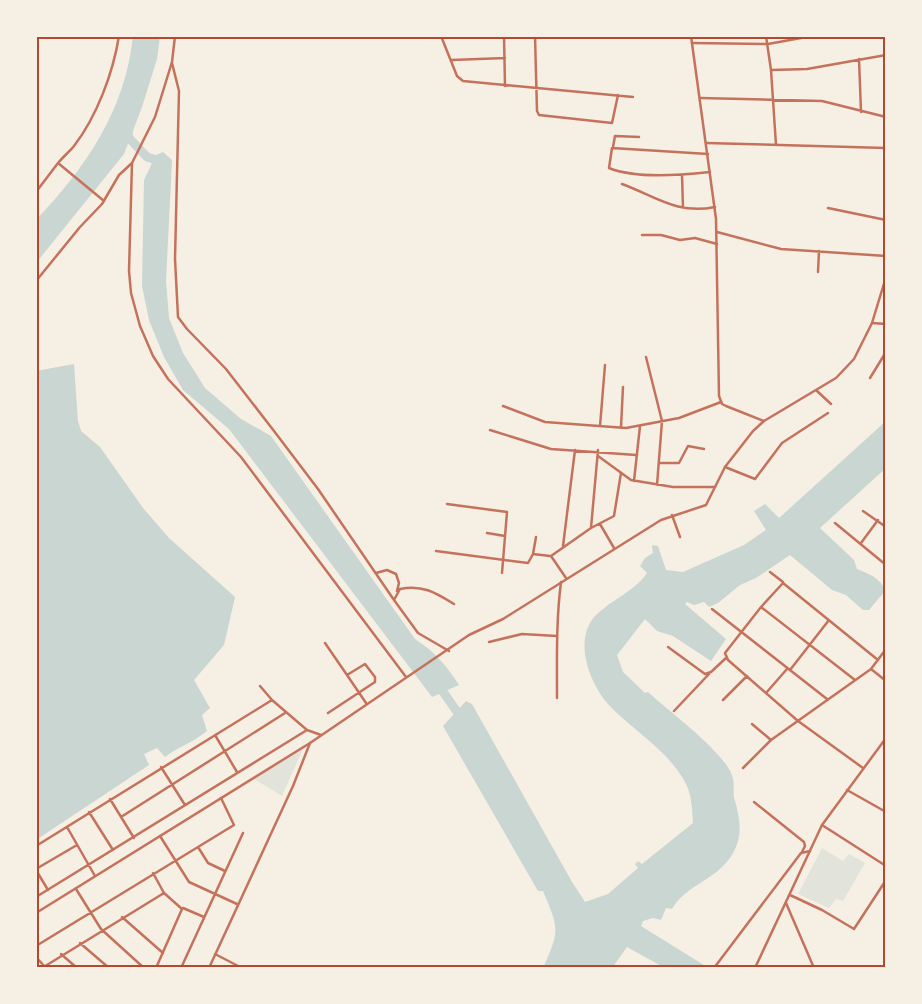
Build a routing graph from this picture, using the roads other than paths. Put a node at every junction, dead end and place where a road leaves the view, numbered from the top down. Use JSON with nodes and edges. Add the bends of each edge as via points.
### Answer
{"nodes":[{"id":1,"x":118,"y":36,"type":"edge"},
{"id":2,"x":175,"y":36,"type":"edge"},
{"id":3,"x":441,"y":36,"type":"edge"},
{"id":4,"x":504,"y":36,"type":"edge"},
{"id":5,"x":535,"y":36,"type":"edge"},
{"id":6,"x":691,"y":36,"type":"edge"},
{"id":7,"x":766,"y":36,"type":"edge"},
{"id":8,"x":812,"y":36,"type":"edge"},
{"id":9,"x":692,"y":43,"type":"junction"},
{"id":10,"x":768,"y":44,"type":"junction"},
{"id":11,"x":886,"y":55,"type":"edge"},
{"id":12,"x":504,"y":58,"type":"junction"},
{"id":13,"x":452,"y":60,"type":"junction"},
{"id":14,"x":859,"y":60,"type":"junction"},
{"id":15,"x":172,"y":62,"type":"junction"},
{"id":16,"x":771,"y":70,"type":"junction"},
{"id":17,"x":505,"y":86,"type":"junction"},
{"id":18,"x":536,"y":88,"type":"junction"},
{"id":19,"x":618,"y":95,"type":"junction"},
{"id":20,"x":633,"y":97,"type":"dead end"},
{"id":21,"x":700,"y":98,"type":"junction"},
{"id":22,"x":773,"y":99,"type":"junction"},
{"id":23,"x":861,"y":112,"type":"junction"},
{"id":24,"x":886,"y":117,"type":"edge"},
{"id":25,"x":640,"y":136,"type":"dead end"},
{"id":26,"x":706,"y":143,"type":"junction"},
{"id":27,"x":776,"y":145,"type":"junction"},
{"id":28,"x":612,"y":148,"type":"junction"},
{"id":29,"x":886,"y":148,"type":"edge"},
{"id":30,"x":708,"y":154,"type":"junction"},
{"id":31,"x":132,"y":163,"type":"junction"},
{"id":32,"x":59,"y":164,"type":"junction"},
{"id":33,"x":710,"y":172,"type":"junction"},
{"id":34,"x":682,"y":175,"type":"junction"},
{"id":35,"x":622,"y":184,"type":"dead end"},
{"id":36,"x":36,"y":192,"type":"edge"},
{"id":37,"x":104,"y":200,"type":"junction"},
{"id":38,"x":715,"y":207,"type":"junction"},
{"id":39,"x":683,"y":208,"type":"junction"},
{"id":40,"x":828,"y":208,"type":"dead end"},
{"id":41,"x":886,"y":220,"type":"edge"},
{"id":42,"x":717,"y":232,"type":"junction"},
{"id":43,"x":642,"y":235,"type":"dead end"},
{"id":44,"x":716,"y":244,"type":"junction"},
{"id":45,"x":819,"y":251,"type":"junction"},
{"id":46,"x":886,"y":256,"type":"edge"},
{"id":47,"x":818,"y":272,"type":"dead end"},
{"id":48,"x":886,"y":276,"type":"edge"},
{"id":49,"x":36,"y":281,"type":"edge"},
{"id":50,"x":884,"y":291,"type":"edge"},
{"id":51,"x":872,"y":323,"type":"junction"},
{"id":52,"x":886,"y":324,"type":"edge"},
{"id":53,"x":886,"y":352,"type":"edge"},
{"id":54,"x":646,"y":358,"type":"dead end"},
{"id":55,"x":605,"y":365,"type":"dead end"},
{"id":56,"x":870,"y":378,"type":"dead end"},
{"id":57,"x":623,"y":387,"type":"dead end"},
{"id":58,"x":817,"y":391,"type":"junction"},
{"id":59,"x":721,"y":402,"type":"junction"},
{"id":60,"x":831,"y":404,"type":"dead end"},
{"id":61,"x":503,"y":406,"type":"dead end"},
{"id":62,"x":828,"y":413,"type":"dead end"},
{"id":63,"x":764,"y":420,"type":"junction"},
{"id":64,"x":662,"y":421,"type":"junction"},
{"id":65,"x":600,"y":426,"type":"junction"},
{"id":66,"x":640,"y":426,"type":"junction"},
{"id":67,"x":621,"y":428,"type":"junction"},
{"id":68,"x":490,"y":430,"type":"dead end"},
{"id":69,"x":704,"y":449,"type":"dead end"},
{"id":70,"x":575,"y":450,"type":"junction"},
{"id":71,"x":598,"y":450,"type":"junction"},
{"id":72,"x":636,"y":455,"type":"junction"},
{"id":73,"x":598,"y":456,"type":"junction"},
{"id":74,"x":659,"y":463,"type":"junction"},
{"id":75,"x":725,"y":467,"type":"junction"},
{"id":76,"x":621,"y":473,"type":"junction"},
{"id":77,"x":634,"y":481,"type":"junction"},
{"id":78,"x":658,"y":485,"type":"junction"},
{"id":79,"x":715,"y":487,"type":"junction"},
{"id":80,"x":447,"y":504,"type":"dead end"},
{"id":81,"x":863,"y":511,"type":"dead end"},
{"id":82,"x":672,"y":515,"type":"junction"},
{"id":83,"x":878,"y":520,"type":"junction"},
{"id":84,"x":835,"y":523,"type":"dead end"},
{"id":85,"x":600,"y":524,"type":"junction"},
{"id":86,"x":886,"y":527,"type":"edge"},
{"id":87,"x":591,"y":528,"type":"junction"},
{"id":88,"x":486,"y":534,"type":"dead end"},
{"id":89,"x":505,"y":536,"type":"junction"},
{"id":90,"x":680,"y":536,"type":"dead end"},
{"id":91,"x":536,"y":537,"type":"dead end"},
{"id":92,"x":861,"y":544,"type":"junction"},
{"id":93,"x":563,"y":546,"type":"junction"},
{"id":94,"x":614,"y":548,"type":"junction"},
{"id":95,"x":436,"y":551,"type":"dead end"},
{"id":96,"x":533,"y":554,"type":"junction"},
{"id":97,"x":551,"y":556,"type":"junction"},
{"id":98,"x":503,"y":560,"type":"junction"},
{"id":99,"x":886,"y":565,"type":"edge"},
{"id":100,"x":770,"y":572,"type":"dead end"},
{"id":101,"x":502,"y":573,"type":"dead end"},
{"id":102,"x":376,"y":574,"type":"junction"},
{"id":103,"x":566,"y":578,"type":"junction"},
{"id":104,"x":561,"y":582,"type":"junction"},
{"id":105,"x":784,"y":584,"type":"junction"},
{"id":106,"x":397,"y":591,"type":"junction"},
{"id":107,"x":394,"y":600,"type":"junction"},
{"id":108,"x":454,"y":604,"type":"dead end"},
{"id":109,"x":761,"y":607,"type":"junction"},
{"id":110,"x":712,"y":609,"type":"dead end"},
{"id":111,"x":829,"y":620,"type":"junction"},
{"id":112,"x":741,"y":633,"type":"junction"},
{"id":113,"x":558,"y":636,"type":"junction"},
{"id":114,"x":325,"y":642,"type":"dead end"},
{"id":115,"x":489,"y":642,"type":"dead end"},
{"id":116,"x":809,"y":645,"type":"junction"},
{"id":117,"x":668,"y":647,"type":"dead end"},
{"id":118,"x":886,"y":649,"type":"edge"},
{"id":119,"x":449,"y":650,"type":"junction"},
{"id":120,"x":726,"y":658,"type":"junction"},
{"id":121,"x":878,"y":660,"type":"junction"},
{"id":122,"x":788,"y":669,"type":"junction"},
{"id":123,"x":871,"y":669,"type":"junction"},
{"id":124,"x":710,"y":673,"type":"junction"},
{"id":125,"x":347,"y":675,"type":"junction"},
{"id":126,"x":747,"y":676,"type":"junction"},
{"id":127,"x":406,"y":677,"type":"junction"},
{"id":128,"x":855,"y":680,"type":"junction"},
{"id":129,"x":886,"y":681,"type":"edge"},
{"id":130,"x":260,"y":686,"type":"dead end"},
{"id":131,"x":359,"y":693,"type":"junction"},
{"id":132,"x":766,"y":693,"type":"junction"},
{"id":133,"x":557,"y":698,"type":"dead end"},
{"id":134,"x":827,"y":699,"type":"junction"},
{"id":135,"x":272,"y":700,"type":"junction"},
{"id":136,"x":723,"y":700,"type":"dead end"},
{"id":137,"x":366,"y":703,"type":"junction"},
{"id":138,"x":674,"y":711,"type":"dead end"},
{"id":139,"x":285,"y":713,"type":"junction"},
{"id":140,"x":328,"y":713,"type":"dead end"},
{"id":141,"x":798,"y":721,"type":"junction"},
{"id":142,"x":752,"y":724,"type":"dead end"},
{"id":143,"x":307,"y":730,"type":"junction"},
{"id":144,"x":321,"y":734,"type":"junction"},
{"id":145,"x":215,"y":735,"type":"junction"},
{"id":146,"x":886,"y":738,"type":"edge"},
{"id":147,"x":771,"y":740,"type":"junction"},
{"id":148,"x":310,"y":743,"type":"junction"},
{"id":149,"x":224,"y":751,"type":"junction"},
{"id":150,"x":161,"y":768,"type":"junction"},
{"id":151,"x":743,"y":768,"type":"dead end"},
{"id":152,"x":863,"y":768,"type":"junction"},
{"id":153,"x":238,"y":773,"type":"junction"},
{"id":154,"x":172,"y":785,"type":"junction"},
{"id":155,"x":847,"y":790,"type":"junction"},
{"id":156,"x":221,"y":798,"type":"junction"},
{"id":157,"x":110,"y":799,"type":"junction"},
{"id":158,"x":754,"y":802,"type":"dead end"},
{"id":159,"x":185,"y":805,"type":"junction"},
{"id":160,"x":90,"y":812,"type":"junction"},
{"id":161,"x":886,"y":812,"type":"edge"},
{"id":162,"x":121,"y":818,"type":"junction"},
{"id":163,"x":822,"y":825,"type":"junction"},
{"id":164,"x":67,"y":827,"type":"junction"},
{"id":165,"x":242,"y":833,"type":"dead end"},
{"id":166,"x":160,"y":836,"type":"junction"},
{"id":167,"x":134,"y":838,"type":"junction"},
{"id":168,"x":77,"y":845,"type":"junction"},
{"id":169,"x":36,"y":846,"type":"edge"},
{"id":170,"x":198,"y":846,"type":"junction"},
{"id":171,"x":113,"y":850,"type":"junction"},
{"id":172,"x":810,"y":851,"type":"junction"},
{"id":173,"x":801,"y":853,"type":"junction"},
{"id":174,"x":174,"y":860,"type":"junction"},
{"id":175,"x":88,"y":864,"type":"junction"},
{"id":176,"x":886,"y":865,"type":"edge"},
{"id":177,"x":36,"y":870,"type":"edge"},
{"id":178,"x":225,"y":871,"type":"junction"},
{"id":179,"x":153,"y":873,"type":"junction"},
{"id":180,"x":95,"y":876,"type":"junction"},
{"id":181,"x":886,"y":880,"type":"edge"},
{"id":182,"x":76,"y":889,"type":"junction"},
{"id":183,"x":48,"y":890,"type":"junction"},
{"id":184,"x":164,"y":892,"type":"junction"},
{"id":185,"x":215,"y":894,"type":"junction"},
{"id":186,"x":790,"y":895,"type":"junction"},
{"id":187,"x":36,"y":897,"type":"edge"},
{"id":188,"x":786,"y":903,"type":"junction"},
{"id":189,"x":237,"y":904,"type":"junction"},
{"id":190,"x":182,"y":908,"type":"junction"},
{"id":191,"x":90,"y":912,"type":"junction"},
{"id":192,"x":36,"y":913,"type":"edge"},
{"id":193,"x":122,"y":917,"type":"junction"},
{"id":194,"x":204,"y":917,"type":"junction"},
{"id":195,"x":102,"y":929,"type":"junction"},
{"id":196,"x":80,"y":943,"type":"junction"},
{"id":197,"x":36,"y":946,"type":"edge"},
{"id":198,"x":163,"y":953,"type":"junction"},
{"id":199,"x":61,"y":954,"type":"junction"},
{"id":200,"x":215,"y":954,"type":"junction"},
{"id":201,"x":36,"y":957,"type":"edge"},
{"id":202,"x":44,"y":967,"type":"edge"},
{"id":203,"x":76,"y":968,"type":"edge"},
{"id":204,"x":109,"y":968,"type":"edge"},
{"id":205,"x":144,"y":968,"type":"edge"},
{"id":206,"x":156,"y":968,"type":"edge"},
{"id":207,"x":181,"y":968,"type":"edge"},
{"id":208,"x":209,"y":968,"type":"edge"},
{"id":209,"x":242,"y":968,"type":"edge"},
{"id":210,"x":714,"y":968,"type":"edge"},
{"id":211,"x":755,"y":968,"type":"edge"},
{"id":212,"x":814,"y":968,"type":"edge"}],
"edges":[{"from":1,"to":32,"type":"street","via":[[115,63],[98,103],[74,146]]},
{"from":2,"to":15,"type":"street"},
{"from":3,"to":13,"type":"street"},
{"from":4,"to":12,"type":"street"},
{"from":5,"to":18,"type":"street"},
{"from":6,"to":9,"type":"street"},
{"from":7,"to":10,"type":"street"},
{"from":8,"to":10,"type":"street"},
{"from":9,"to":10,"type":"street"},
{"from":9,"to":21,"type":"street"},
{"from":10,"to":16,"type":"street"},
{"from":11,"to":14,"type":"street"},
{"from":12,"to":13,"type":"street"},
{"from":12,"to":17,"type":"street"},
{"from":13,"to":17,"type":"street","via":[[457,76],[463,81]]},
{"from":14,"to":16,"type":"street","via":[[807,69]]},
{"from":14,"to":23,"type":"street"},
{"from":15,"to":31,"type":"street","via":[[155,117]]},
{"from":15,"to":102,"type":"street","via":[[179,91],[178,316],[226,369],[274,431]]},
{"from":16,"to":22,"type":"street"},
{"from":17,"to":18,"type":"street"},
{"from":18,"to":19,"type":"street"},
{"from":18,"to":19,"type":"street","via":[[539,115],[601,122],[614,122]]},
{"from":19,"to":20,"type":"street"},
{"from":21,"to":22,"type":"street"},
{"from":21,"to":26,"type":"street"},
{"from":22,"to":23,"type":"street","via":[[822,101]]},
{"from":22,"to":27,"type":"street"},
{"from":23,"to":24,"type":"street"},
{"from":25,"to":28,"type":"street","via":[[616,136]]},
{"from":26,"to":27,"type":"street"},
{"from":26,"to":30,"type":"street"},
{"from":27,"to":29,"type":"street"},
{"from":28,"to":30,"type":"street"},
{"from":28,"to":34,"type":"street","via":[[609,169]]},
{"from":30,"to":33,"type":"street"},
{"from":31,"to":37,"type":"street","via":[[119,175]]},
{"from":31,"to":127,"type":"street","via":[[130,288],[140,326],[153,356],[168,380],[241,457]]},
{"from":32,"to":36,"type":"street"},
{"from":32,"to":37,"type":"street"},
{"from":33,"to":34,"type":"street"},
{"from":33,"to":38,"type":"street"},
{"from":34,"to":39,"type":"street"},
{"from":35,"to":39,"type":"street","via":[[668,205]]},
{"from":37,"to":49,"type":"street"},
{"from":38,"to":39,"type":"street"},
{"from":38,"to":42,"type":"street"},
{"from":40,"to":41,"type":"street"},
{"from":42,"to":44,"type":"street"},
{"from":42,"to":45,"type":"street","via":[[781,249]]},
{"from":43,"to":44,"type":"street","via":[[680,240],[695,238]]},
{"from":44,"to":59,"type":"street","via":[[717,374]]},
{"from":45,"to":46,"type":"street"},
{"from":45,"to":47,"type":"street"},
{"from":48,"to":50,"type":"street"},
{"from":50,"to":51,"type":"street"},
{"from":51,"to":52,"type":"street"},
{"from":51,"to":58,"type":"street","via":[[848,368]]},
{"from":53,"to":56,"type":"street"},
{"from":54,"to":64,"type":"street"},
{"from":55,"to":65,"type":"street"},
{"from":57,"to":67,"type":"street"},
{"from":58,"to":60,"type":"street"},
{"from":58,"to":63,"type":"street"},
{"from":59,"to":63,"type":"street"},
{"from":59,"to":64,"type":"street","via":[[700,412]]},
{"from":61,"to":65,"type":"street","via":[[545,422]]},
{"from":62,"to":75,"type":"street","via":[[782,443],[755,479]]},
{"from":63,"to":75,"type":"street"},
{"from":64,"to":66,"type":"street"},
{"from":64,"to":74,"type":"street"},
{"from":65,"to":67,"type":"street"},
{"from":66,"to":67,"type":"street"},
{"from":66,"to":72,"type":"street"},
{"from":68,"to":70,"type":"street","via":[[543,447]]},
{"from":69,"to":74,"type":"street","via":[[688,446],[680,463]]},
{"from":70,"to":71,"type":"street"},
{"from":70,"to":93,"type":"street"},
{"from":71,"to":72,"type":"street"},
{"from":71,"to":73,"type":"street"},
{"from":72,"to":77,"type":"street"},
{"from":73,"to":76,"type":"street"},
{"from":73,"to":87,"type":"street"},
{"from":74,"to":78,"type":"street"},
{"from":75,"to":79,"type":"street"},
{"from":76,"to":77,"type":"street"},
{"from":76,"to":85,"type":"street","via":[[615,515]]},
{"from":77,"to":78,"type":"street"},
{"from":78,"to":79,"type":"street"},
{"from":79,"to":82,"type":"street","via":[[710,502],[703,507]]},
{"from":80,"to":89,"type":"street","via":[[506,511]]},
{"from":81,"to":83,"type":"street"},
{"from":82,"to":90,"type":"street"},
{"from":82,"to":94,"type":"street"},
{"from":83,"to":86,"type":"street"},
{"from":83,"to":92,"type":"street"},
{"from":84,"to":92,"type":"street"},
{"from":85,"to":87,"type":"street"},
{"from":85,"to":94,"type":"street"},
{"from":87,"to":93,"type":"street"},
{"from":88,"to":89,"type":"street"},
{"from":89,"to":98,"type":"street"},
{"from":91,"to":96,"type":"street"},
{"from":92,"to":99,"type":"street"},
{"from":93,"to":97,"type":"street"},
{"from":94,"to":103,"type":"street"},
{"from":95,"to":98,"type":"street"},
{"from":96,"to":97,"type":"street"},
{"from":96,"to":98,"type":"street","via":[[528,563]]},
{"from":97,"to":103,"type":"street"},
{"from":98,"to":101,"type":"street"},
{"from":100,"to":105,"type":"street"},
{"from":102,"to":106,"type":"street","via":[[387,570],[396,574]]},
{"from":102,"to":107,"type":"street"},
{"from":103,"to":104,"type":"street"},
{"from":104,"to":113,"type":"street"},
{"from":104,"to":119,"type":"street"},
{"from":105,"to":109,"type":"street"},
{"from":105,"to":111,"type":"street"},
{"from":106,"to":107,"type":"street"},
{"from":106,"to":108,"type":"street","via":[[405,588],[430,589]]},
{"from":107,"to":119,"type":"street","via":[[418,634]]},
{"from":109,"to":112,"type":"street"},
{"from":109,"to":116,"type":"street"},
{"from":110,"to":112,"type":"street"},
{"from":111,"to":116,"type":"street"},
{"from":111,"to":121,"type":"street"},
{"from":112,"to":120,"type":"street","via":[[725,652]]},
{"from":112,"to":122,"type":"street"},
{"from":113,"to":115,"type":"street","via":[[522,634]]},
{"from":113,"to":133,"type":"street"},
{"from":114,"to":125,"type":"street"},
{"from":116,"to":122,"type":"street"},
{"from":116,"to":128,"type":"street"},
{"from":117,"to":124,"type":"street","via":[[704,674]]},
{"from":118,"to":121,"type":"street"},
{"from":119,"to":127,"type":"street"},
{"from":120,"to":124,"type":"street"},
{"from":120,"to":126,"type":"street"},
{"from":121,"to":123,"type":"street"},
{"from":122,"to":132,"type":"street"},
{"from":122,"to":134,"type":"street"},
{"from":123,"to":128,"type":"street"},
{"from":123,"to":129,"type":"street"},
{"from":124,"to":138,"type":"street"},
{"from":125,"to":131,"type":"street"},
{"from":125,"to":131,"type":"street","via":[[362,665],[368,666],[376,680]]},
{"from":126,"to":132,"type":"street"},
{"from":126,"to":136,"type":"street"},
{"from":127,"to":137,"type":"street"},
{"from":128,"to":134,"type":"street"},
{"from":130,"to":135,"type":"street"},
{"from":131,"to":137,"type":"street"},
{"from":131,"to":140,"type":"street"},
{"from":132,"to":141,"type":"street"},
{"from":134,"to":141,"type":"street"},
{"from":135,"to":139,"type":"street"},
{"from":135,"to":145,"type":"street"},
{"from":137,"to":144,"type":"street"},
{"from":139,"to":143,"type":"street"},
{"from":139,"to":149,"type":"street"},
{"from":141,"to":147,"type":"street"},
{"from":141,"to":152,"type":"street"},
{"from":142,"to":147,"type":"street"},
{"from":143,"to":144,"type":"street"},
{"from":143,"to":153,"type":"street"},
{"from":144,"to":148,"type":"street"},
{"from":145,"to":149,"type":"street"},
{"from":145,"to":150,"type":"street"},
{"from":146,"to":152,"type":"street"},
{"from":147,"to":151,"type":"street"},
{"from":148,"to":156,"type":"street"},
{"from":148,"to":189,"type":"street"},
{"from":149,"to":153,"type":"street"},
{"from":149,"to":154,"type":"street"},
{"from":150,"to":154,"type":"street"},
{"from":150,"to":157,"type":"street"},
{"from":152,"to":155,"type":"street"},
{"from":153,"to":159,"type":"street"},
{"from":154,"to":159,"type":"street"},
{"from":154,"to":162,"type":"street"},
{"from":155,"to":161,"type":"street"},
{"from":155,"to":163,"type":"street"},
{"from":156,"to":166,"type":"street"},
{"from":156,"to":170,"type":"street","via":[[235,824]]},
{"from":157,"to":160,"type":"street"},
{"from":157,"to":162,"type":"street"},
{"from":158,"to":173,"type":"street","via":[[804,842]]},
{"from":159,"to":167,"type":"street"},
{"from":160,"to":164,"type":"street"},
{"from":160,"to":171,"type":"street"},
{"from":162,"to":167,"type":"street"},
{"from":163,"to":172,"type":"street"},
{"from":163,"to":176,"type":"street"},
{"from":164,"to":168,"type":"street"},
{"from":164,"to":169,"type":"street"},
{"from":165,"to":178,"type":"street"},
{"from":166,"to":174,"type":"street"},
{"from":166,"to":180,"type":"street"},
{"from":167,"to":171,"type":"street"},
{"from":168,"to":175,"type":"street"},
{"from":168,"to":177,"type":"street"},
{"from":170,"to":174,"type":"street"},
{"from":170,"to":178,"type":"street","via":[[208,863]]},
{"from":171,"to":175,"type":"street"},
{"from":172,"to":173,"type":"street"},
{"from":172,"to":186,"type":"street"},
{"from":173,"to":210,"type":"street"},
{"from":174,"to":179,"type":"street"},
{"from":174,"to":185,"type":"street","via":[[189,882]]},
{"from":175,"to":180,"type":"street"},
{"from":175,"to":183,"type":"street"},
{"from":177,"to":183,"type":"street"},
{"from":178,"to":185,"type":"street"},
{"from":179,"to":184,"type":"street"},
{"from":179,"to":191,"type":"street"},
{"from":180,"to":182,"type":"street"},
{"from":181,"to":186,"type":"street","via":[[854,929]]},
{"from":182,"to":191,"type":"street"},
{"from":182,"to":192,"type":"street"},
{"from":183,"to":187,"type":"street"},
{"from":184,"to":190,"type":"street"},
{"from":184,"to":193,"type":"street"},
{"from":185,"to":189,"type":"street"},
{"from":185,"to":194,"type":"street"},
{"from":186,"to":188,"type":"street"},
{"from":188,"to":211,"type":"street"},
{"from":188,"to":212,"type":"street"},
{"from":189,"to":200,"type":"street"},
{"from":190,"to":194,"type":"street"},
{"from":190,"to":198,"type":"street"},
{"from":191,"to":195,"type":"street"},
{"from":191,"to":197,"type":"street"},
{"from":193,"to":195,"type":"street"},
{"from":193,"to":198,"type":"street"},
{"from":194,"to":207,"type":"street"},
{"from":195,"to":196,"type":"street"},
{"from":195,"to":205,"type":"street"},
{"from":196,"to":199,"type":"street"},
{"from":196,"to":204,"type":"street"},
{"from":198,"to":206,"type":"street"},
{"from":199,"to":202,"type":"street"},
{"from":199,"to":203,"type":"street"},
{"from":200,"to":208,"type":"street"},
{"from":200,"to":209,"type":"street"},
{"from":201,"to":202,"type":"street"}]}
